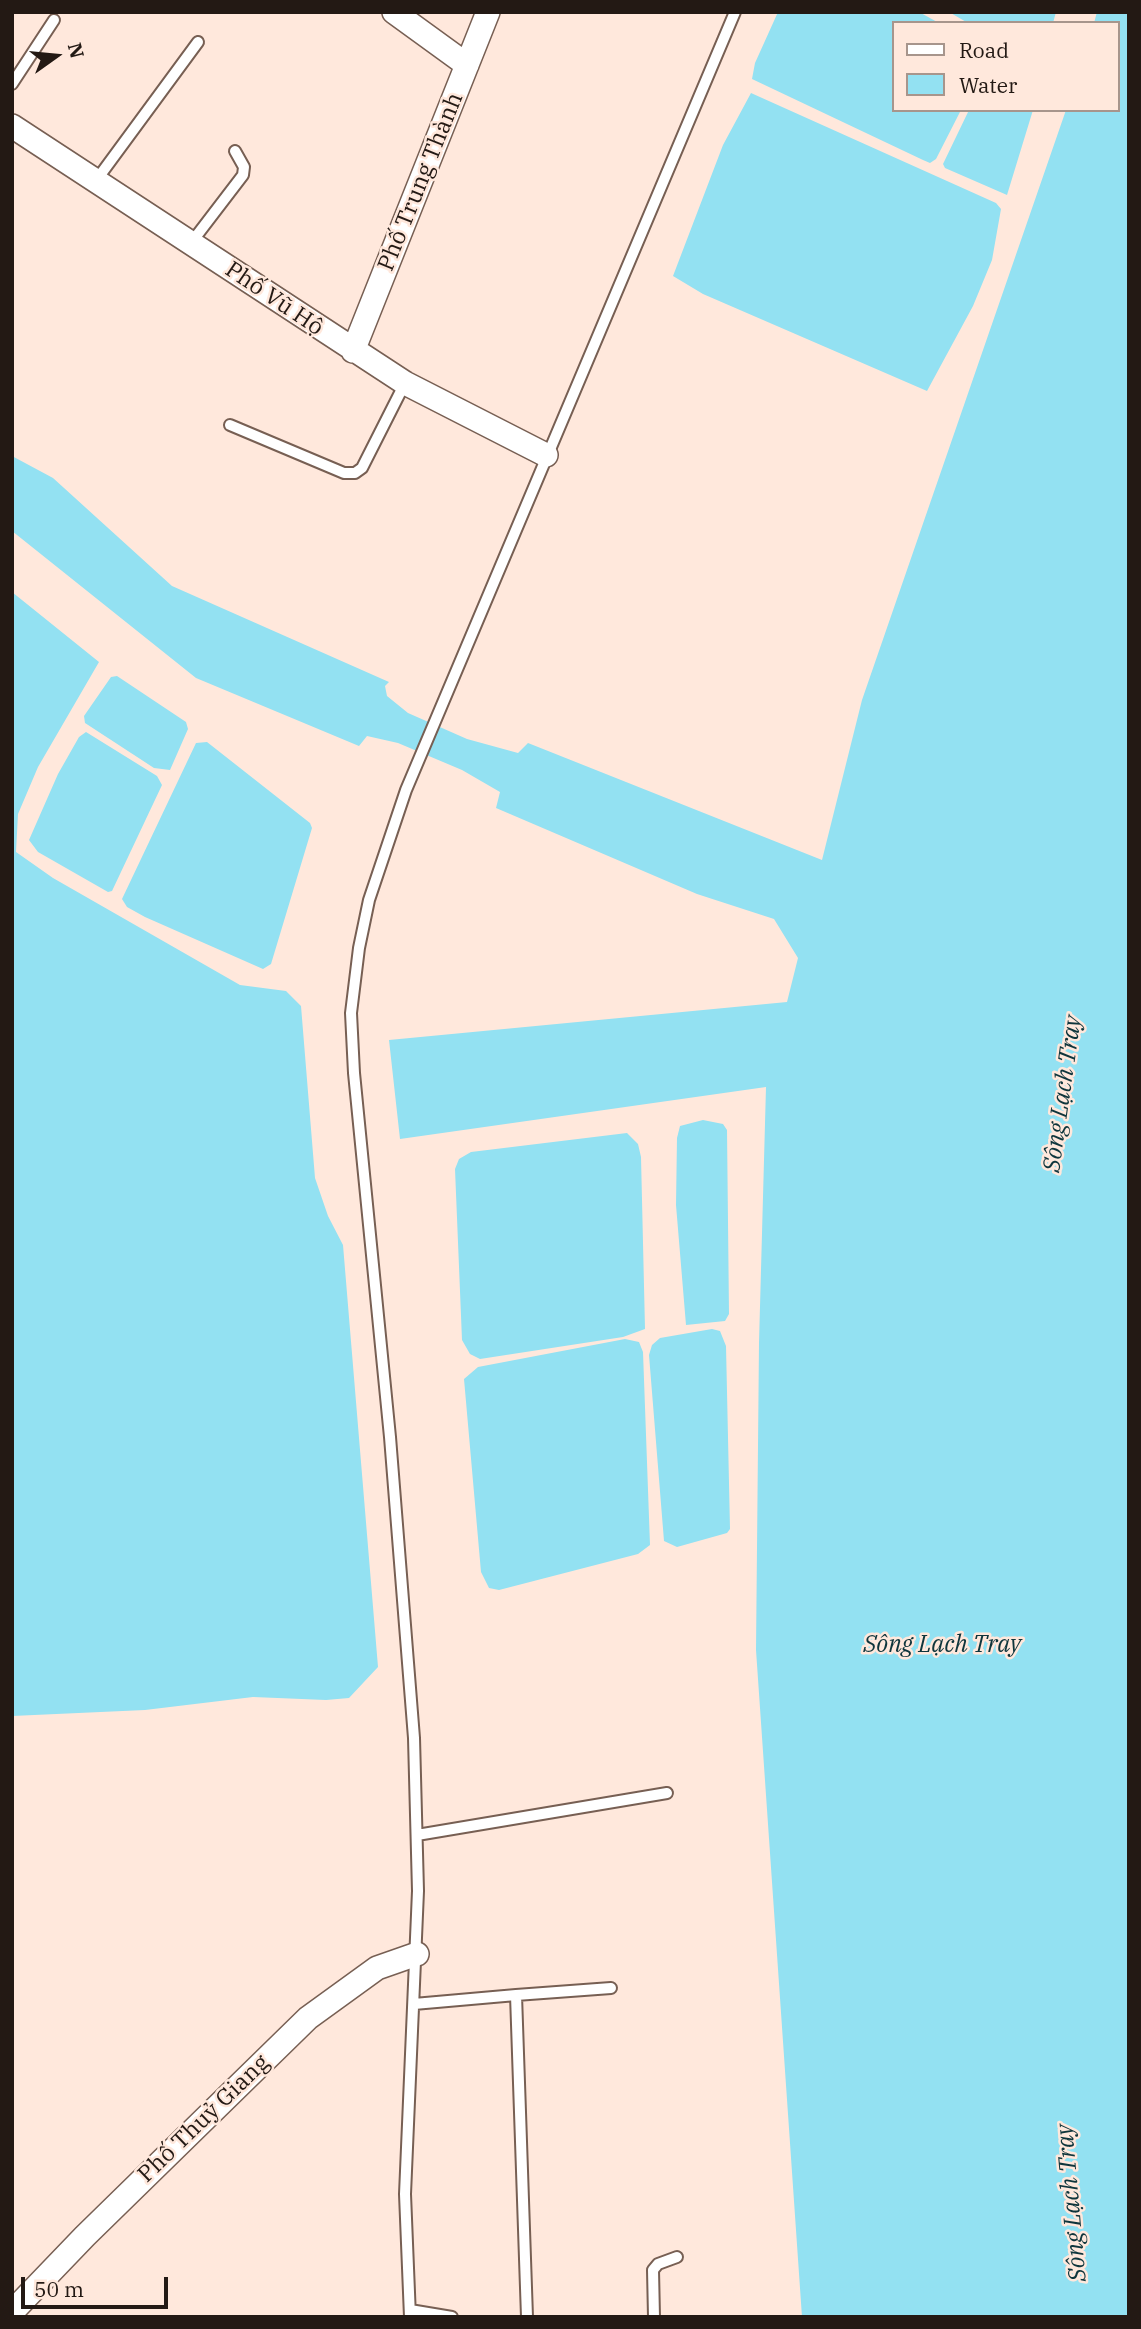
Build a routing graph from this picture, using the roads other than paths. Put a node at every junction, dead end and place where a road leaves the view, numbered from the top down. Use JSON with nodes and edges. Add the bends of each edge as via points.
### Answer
{"nodes":[{"id":1,"x":394,"y":12,"type":"edge"},
{"id":2,"x":488,"y":12,"type":"edge"},
{"id":3,"x":734,"y":12,"type":"edge"},
{"id":4,"x":54,"y":20,"type":"dead end"},
{"id":5,"x":198,"y":43,"type":"dead end"},
{"id":6,"x":467,"y":65,"type":"junction"},
{"id":7,"x":12,"y":84,"type":"edge"},
{"id":8,"x":12,"y":126,"type":"edge"},
{"id":9,"x":235,"y":151,"type":"dead end"},
{"id":10,"x":95,"y":182,"type":"junction"},
{"id":11,"x":191,"y":243,"type":"junction"},
{"id":12,"x":361,"y":356,"type":"junction"},
{"id":13,"x":403,"y":382,"type":"junction"},
{"id":14,"x":230,"y":425,"type":"dead end"},
{"id":15,"x":546,"y":455,"type":"junction"},
{"id":16,"x":667,"y":1793,"type":"dead end"},
{"id":17,"x":417,"y":1835,"type":"junction"},
{"id":18,"x":417,"y":1955,"type":"junction"},
{"id":19,"x":611,"y":1988,"type":"dead end"},
{"id":20,"x":516,"y":1996,"type":"junction"},
{"id":21,"x":414,"y":2004,"type":"junction"},
{"id":22,"x":677,"y":2257,"type":"dead end"},
{"id":23,"x":12,"y":2312,"type":"edge"},
{"id":24,"x":410,"y":2313,"type":"edge"},
{"id":25,"x":452,"y":2317,"type":"edge"},
{"id":26,"x":527,"y":2317,"type":"edge"},
{"id":27,"x":654,"y":2317,"type":"edge"}],
"edges":[{"from":1,"to":6,"type":"street"},
{"from":2,"to":6,"type":"street","name":"Phố Trung Thành"},
{"from":3,"to":15,"type":"lane"},
{"from":4,"to":7,"type":"lane"},
{"from":5,"to":10,"type":"lane"},
{"from":6,"to":12,"type":"street","name":"Phố Trung Thành"},
{"from":8,"to":10,"type":"street","name":"Phố Vũ Hộ"},
{"from":9,"to":11,"type":"lane","via":[[243,175]]},
{"from":10,"to":11,"type":"street","name":"Phố Vũ Hộ"},
{"from":11,"to":12,"type":"street","name":"Phố Vũ Hộ"},
{"from":12,"to":13,"type":"street","name":"Phố Vũ Hộ"},
{"from":13,"to":14,"type":"lane","via":[[362,468],[355,473],[344,473]]},
{"from":13,"to":15,"type":"street","name":"Phố Vũ Hộ"},
{"from":15,"to":17,"type":"lane","via":[[406,790],[369,900],[351,1013],[408,1633]]},
{"from":16,"to":17,"type":"lane"},
{"from":17,"to":18,"type":"lane"},
{"from":18,"to":21,"type":"lane"},
{"from":18,"to":23,"type":"street","name":"Phố Thuỷ Giang","via":[[370,1972],[308,2018]]},
{"from":19,"to":20,"type":"lane"},
{"from":20,"to":21,"type":"lane"},
{"from":20,"to":26,"type":"lane"},
{"from":21,"to":24,"type":"lane","via":[[405,2194]]},
{"from":22,"to":27,"type":"lane","via":[[653,2270]]},
{"from":24,"to":25,"type":"lane"}]}
